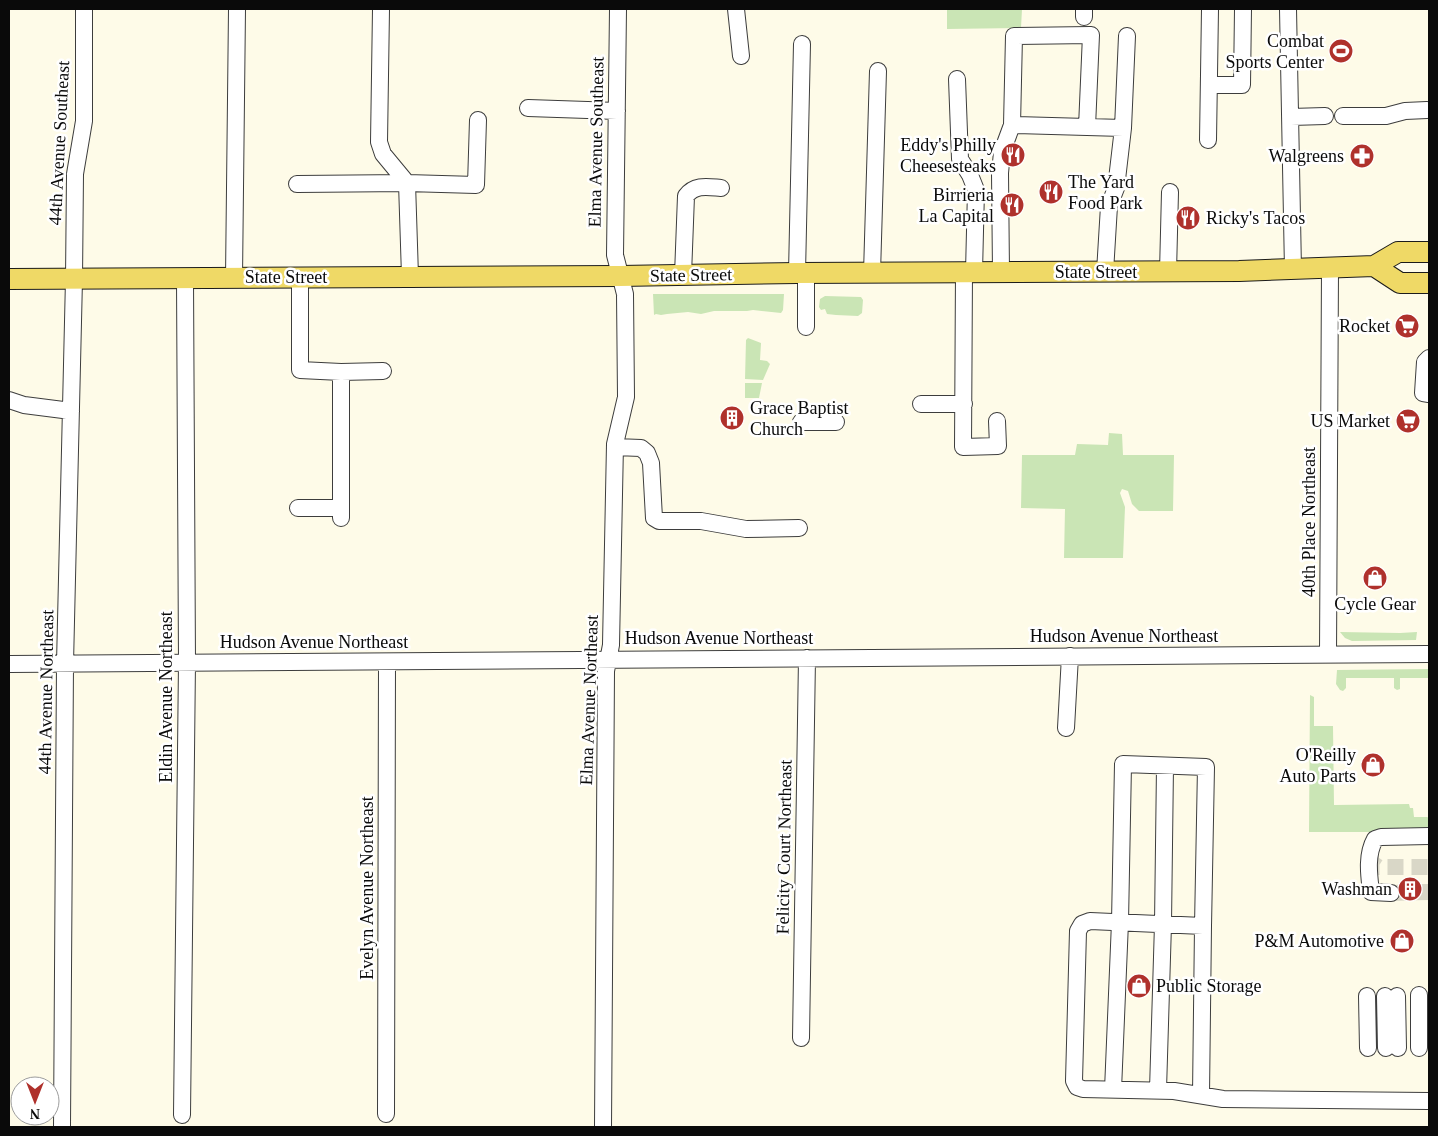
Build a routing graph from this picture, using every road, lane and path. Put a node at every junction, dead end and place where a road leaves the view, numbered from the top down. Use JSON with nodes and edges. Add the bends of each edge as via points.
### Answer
{"nodes":[{"id":1,"x":84,"y":9,"type":"edge"},
{"id":2,"x":237,"y":9,"type":"edge"},
{"id":3,"x":381,"y":9,"type":"edge"},
{"id":4,"x":618,"y":9,"type":"edge"},
{"id":5,"x":736,"y":9,"type":"edge"},
{"id":6,"x":1210,"y":9,"type":"edge"},
{"id":7,"x":1243,"y":9,"type":"edge"},
{"id":8,"x":1288,"y":9,"type":"edge"},
{"id":9,"x":1126,"y":36,"type":"dead end"},
{"id":10,"x":802,"y":44,"type":"dead end"},
{"id":11,"x":741,"y":56,"type":"dead end"},
{"id":12,"x":878,"y":71,"type":"dead end"},
{"id":13,"x":957,"y":79,"type":"dead end"},
{"id":14,"x":1209,"y":85,"type":"junction"},
{"id":15,"x":528,"y":108,"type":"dead end"},
{"id":16,"x":1427,"y":110,"type":"dead end"},
{"id":17,"x":617,"y":111,"type":"junction"},
{"id":18,"x":1325,"y":116,"type":"dead end"},
{"id":19,"x":1343,"y":116,"type":"dead end"},
{"id":20,"x":1290,"y":117,"type":"junction"},
{"id":21,"x":478,"y":120,"type":"dead end"},
{"id":22,"x":1012,"y":125,"type":"junction"},
{"id":23,"x":1087,"y":127,"type":"junction"},
{"id":24,"x":1123,"y":128,"type":"junction"},
{"id":25,"x":1208,"y":140,"type":"dead end"},
{"id":26,"x":407,"y":182,"type":"junction"},
{"id":27,"x":296,"y":184,"type":"dead end"},
{"id":28,"x":721,"y":188,"type":"dead end"},
{"id":29,"x":1170,"y":192,"type":"dead end"},
{"id":30,"x":1429,"y":252,"type":"edge"},
{"id":31,"x":1374,"y":266,"type":"junction"},
{"id":32,"x":1330,"y":269,"type":"junction"},
{"id":33,"x":1293,"y":270,"type":"junction"},
{"id":34,"x":969,"y":272,"type":"junction"},
{"id":35,"x":1001,"y":272,"type":"junction"},
{"id":36,"x":1105,"y":272,"type":"junction"},
{"id":37,"x":1168,"y":272,"type":"junction"},
{"id":38,"x":801,"y":273,"type":"junction"},
{"id":39,"x":872,"y":273,"type":"junction"},
{"id":40,"x":683,"y":275,"type":"junction"},
{"id":41,"x":410,"y":276,"type":"junction"},
{"id":42,"x":620,"y":276,"type":"junction"},
{"id":43,"x":185,"y":278,"type":"junction"},
{"id":44,"x":234,"y":278,"type":"junction"},
{"id":45,"x":300,"y":278,"type":"junction"},
{"id":46,"x":9,"y":279,"type":"edge"},
{"id":47,"x":74,"y":279,"type":"junction"},
{"id":48,"x":1429,"y":283,"type":"edge"},
{"id":49,"x":806,"y":327,"type":"dead end"},
{"id":50,"x":1429,"y":358,"type":"edge"},
{"id":51,"x":383,"y":371,"type":"dead end"},
{"id":52,"x":341,"y":372,"type":"junction"},
{"id":53,"x":1429,"y":394,"type":"edge"},
{"id":54,"x":9,"y":400,"type":"edge"},
{"id":55,"x":922,"y":404,"type":"dead end"},
{"id":56,"x":964,"y":404,"type":"junction"},
{"id":57,"x":71,"y":412,"type":"junction"},
{"id":58,"x":997,"y":421,"type":"dead end"},
{"id":59,"x":801,"y":422,"type":"dead end"},
{"id":60,"x":836,"y":422,"type":"dead end"},
{"id":61,"x":615,"y":448,"type":"junction"},
{"id":62,"x":298,"y":508,"type":"dead end"},
{"id":63,"x":799,"y":528,"type":"dead end"},
{"id":64,"x":1429,"y":654,"type":"edge"},
{"id":65,"x":1328,"y":655,"type":"junction"},
{"id":66,"x":1070,"y":656,"type":"junction"},
{"id":67,"x":807,"y":658,"type":"junction"},
{"id":68,"x":608,"y":659,"type":"junction"},
{"id":69,"x":187,"y":662,"type":"junction"},
{"id":70,"x":388,"y":662,"type":"junction"},
{"id":71,"x":9,"y":664,"type":"edge"},
{"id":72,"x":65,"y":664,"type":"junction"},
{"id":73,"x":1066,"y":728,"type":"dead end"},
{"id":74,"x":1165,"y":766,"type":"junction"},
{"id":75,"x":1429,"y":836,"type":"edge"},
{"id":76,"x":1375,"y":839,"type":"junction"},
{"id":77,"x":1429,"y":847,"type":"edge"},
{"id":78,"x":1391,"y":893,"type":"tunnel mouth"},
{"id":79,"x":1120,"y":922,"type":"junction"},
{"id":80,"x":1163,"y":924,"type":"junction"},
{"id":81,"x":1203,"y":926,"type":"junction"},
{"id":82,"x":1419,"y":995,"type":"dead end"},
{"id":83,"x":801,"y":1038,"type":"dead end"},
{"id":84,"x":1382,"y":1048,"type":"joint"},
{"id":85,"x":1419,"y":1048,"type":"dead end"},
{"id":86,"x":1113,"y":1090,"type":"junction"},
{"id":87,"x":1158,"y":1090,"type":"junction"},
{"id":88,"x":1201,"y":1095,"type":"junction"},
{"id":89,"x":1429,"y":1101,"type":"edge"},
{"id":90,"x":386,"y":1114,"type":"dead end"},
{"id":91,"x":182,"y":1115,"type":"dead end"},
{"id":92,"x":62,"y":1127,"type":"edge"},
{"id":93,"x":603,"y":1127,"type":"edge"}],
"edges":[{"from":1,"to":47,"type":"street","name":"44th Avenue Southeast","via":[[84,121],[75,174]]},
{"from":2,"to":44,"type":"street"},
{"from":3,"to":26,"type":"street","via":[[378,142],[383,154]]},
{"from":4,"to":17,"type":"street","name":"Elma Avenue Southeast"},
{"from":5,"to":11,"type":"street"},
{"from":6,"to":14,"type":"street"},
{"from":7,"to":14,"type":"street","via":[[1242,85]]},
{"from":8,"to":20,"type":"street"},
{"from":9,"to":24,"type":"street"},
{"from":10,"to":38,"type":"street"},
{"from":12,"to":39,"type":"street"},
{"from":13,"to":34,"type":"street","via":[[960,159],[976,190]]},
{"from":14,"to":25,"type":"street"},
{"from":15,"to":17,"type":"street"},
{"from":16,"to":19,"type":"street","via":[[1386,116]]},
{"from":17,"to":42,"type":"street","name":"Elma Avenue Southeast","via":[[615,255]]},
{"from":18,"to":20,"type":"street"},
{"from":20,"to":33,"type":"street"},
{"from":21,"to":26,"type":"street","via":[[476,185]]},
{"from":22,"to":23,"type":"street"},
{"from":22,"to":23,"type":"street","via":[[1014,36],[1091,35]]},
{"from":22,"to":35,"type":"street","via":[[1002,152],[1000,173]]},
{"from":23,"to":24,"type":"street"},
{"from":24,"to":36,"type":"street","via":[[1116,188],[1108,206]]},
{"from":26,"to":27,"type":"street"},
{"from":26,"to":41,"type":"street"},
{"from":28,"to":40,"type":"street","via":[[699,187],[686,196]]},
{"from":29,"to":37,"type":"street"},
{"from":30,"to":31,"type":"main road","name":"State Street","via":[[1398,252]]},
{"from":31,"to":32,"type":"main road","name":"State Street"},
{"from":31,"to":48,"type":"main road","via":[[1400,283]]},
{"from":32,"to":33,"type":"main road","name":"State Street"},
{"from":32,"to":65,"type":"street","name":"40th Place Northeast"},
{"from":33,"to":37,"type":"main road","name":"State Street"},
{"from":34,"to":35,"type":"main road","name":"State Street"},
{"from":34,"to":39,"type":"main road","name":"State Street"},
{"from":34,"to":56,"type":"street"},
{"from":35,"to":36,"type":"main road","name":"State Street"},
{"from":36,"to":37,"type":"main road","name":"State Street"},
{"from":38,"to":39,"type":"main road","name":"State Street"},
{"from":38,"to":40,"type":"main road","name":"State Street"},
{"from":38,"to":49,"type":"street"},
{"from":40,"to":42,"type":"main road","name":"State Street"},
{"from":41,"to":42,"type":"main road","name":"State Street"},
{"from":41,"to":45,"type":"main road","name":"State Street"},
{"from":42,"to":61,"type":"street","name":"Elma Avenue Northeast","via":[[625,294],[626,398]]},
{"from":43,"to":44,"type":"main road","name":"State Street"},
{"from":43,"to":47,"type":"main road","name":"State Street"},
{"from":43,"to":69,"type":"street","name":"Eldin Avenue Northeast"},
{"from":44,"to":45,"type":"main road","name":"State Street"},
{"from":45,"to":52,"type":"street","via":[[300,370]]},
{"from":46,"to":47,"type":"main road","name":"State Street"},
{"from":47,"to":57,"type":"street","name":"44th Avenue Northeast"},
{"from":50,"to":53,"type":"street","via":[[1425,362],[1423,394]]},
{"from":51,"to":52,"type":"street"},
{"from":52,"to":62,"type":"street","via":[[341,513]]},
{"from":54,"to":57,"type":"street"},
{"from":55,"to":56,"type":"street"},
{"from":56,"to":58,"type":"street","via":[[963,447],[998,446]]},
{"from":57,"to":72,"type":"street","name":"44th Avenue Northeast"},
{"from":59,"to":60,"type":"street"},
{"from":61,"to":63,"type":"street","via":[[641,448],[647,453],[651,463],[654,518],[659,521],[701,521],[746,529]]},
{"from":61,"to":68,"type":"street","name":"Elma Avenue Northeast","via":[[611,645]]},
{"from":64,"to":65,"type":"street","name":"Hudson Avenue Northeast"},
{"from":65,"to":66,"type":"street","name":"Hudson Avenue Northeast"},
{"from":66,"to":67,"type":"street","name":"Hudson Avenue Northeast"},
{"from":66,"to":73,"type":"street"},
{"from":67,"to":68,"type":"street","name":"Hudson Avenue Northeast"},
{"from":67,"to":83,"type":"street","name":"Felicity Court Northeast"},
{"from":68,"to":70,"type":"street","name":"Hudson Avenue Northeast"},
{"from":68,"to":93,"type":"street","name":"Elma Avenue Northeast"},
{"from":69,"to":70,"type":"street","name":"Hudson Avenue Northeast"},
{"from":69,"to":72,"type":"street","name":"Hudson Avenue Northeast"},
{"from":69,"to":91,"type":"street","name":"Eldin Avenue Northeast"},
{"from":70,"to":90,"type":"street","name":"Evelyn Avenue Northeast"},
{"from":71,"to":72,"type":"street","name":"Hudson Avenue Northeast"},
{"from":72,"to":92,"type":"street","name":"44th Avenue Northeast"},
{"from":74,"to":79,"type":"street","via":[[1123,764]]},
{"from":74,"to":80,"type":"street"},
{"from":74,"to":81,"type":"street","via":[[1206,767]]},
{"from":75,"to":76,"type":"street"},
{"from":76,"to":77,"type":"street","via":[[1378,847]]},
{"from":76,"to":78,"type":"street","via":[[1370,856],[1371,892]]},
{"from":79,"to":80,"type":"street"},
{"from":79,"to":86,"type":"street"},
{"from":79,"to":86,"type":"street","via":[[1090,921],[1082,924],[1078,931],[1074,1081],[1083,1089]]},
{"from":80,"to":81,"type":"street"},
{"from":80,"to":87,"type":"street"},
{"from":81,"to":88,"type":"street"},
{"from":82,"to":85,"type":"street"},
{"from":84,"to":84,"type":"street","via":[[1382,996]]},
{"from":86,"to":87,"type":"street"},
{"from":87,"to":88,"type":"street"},
{"from":88,"to":89,"type":"street","via":[[1223,1100]]}]}
